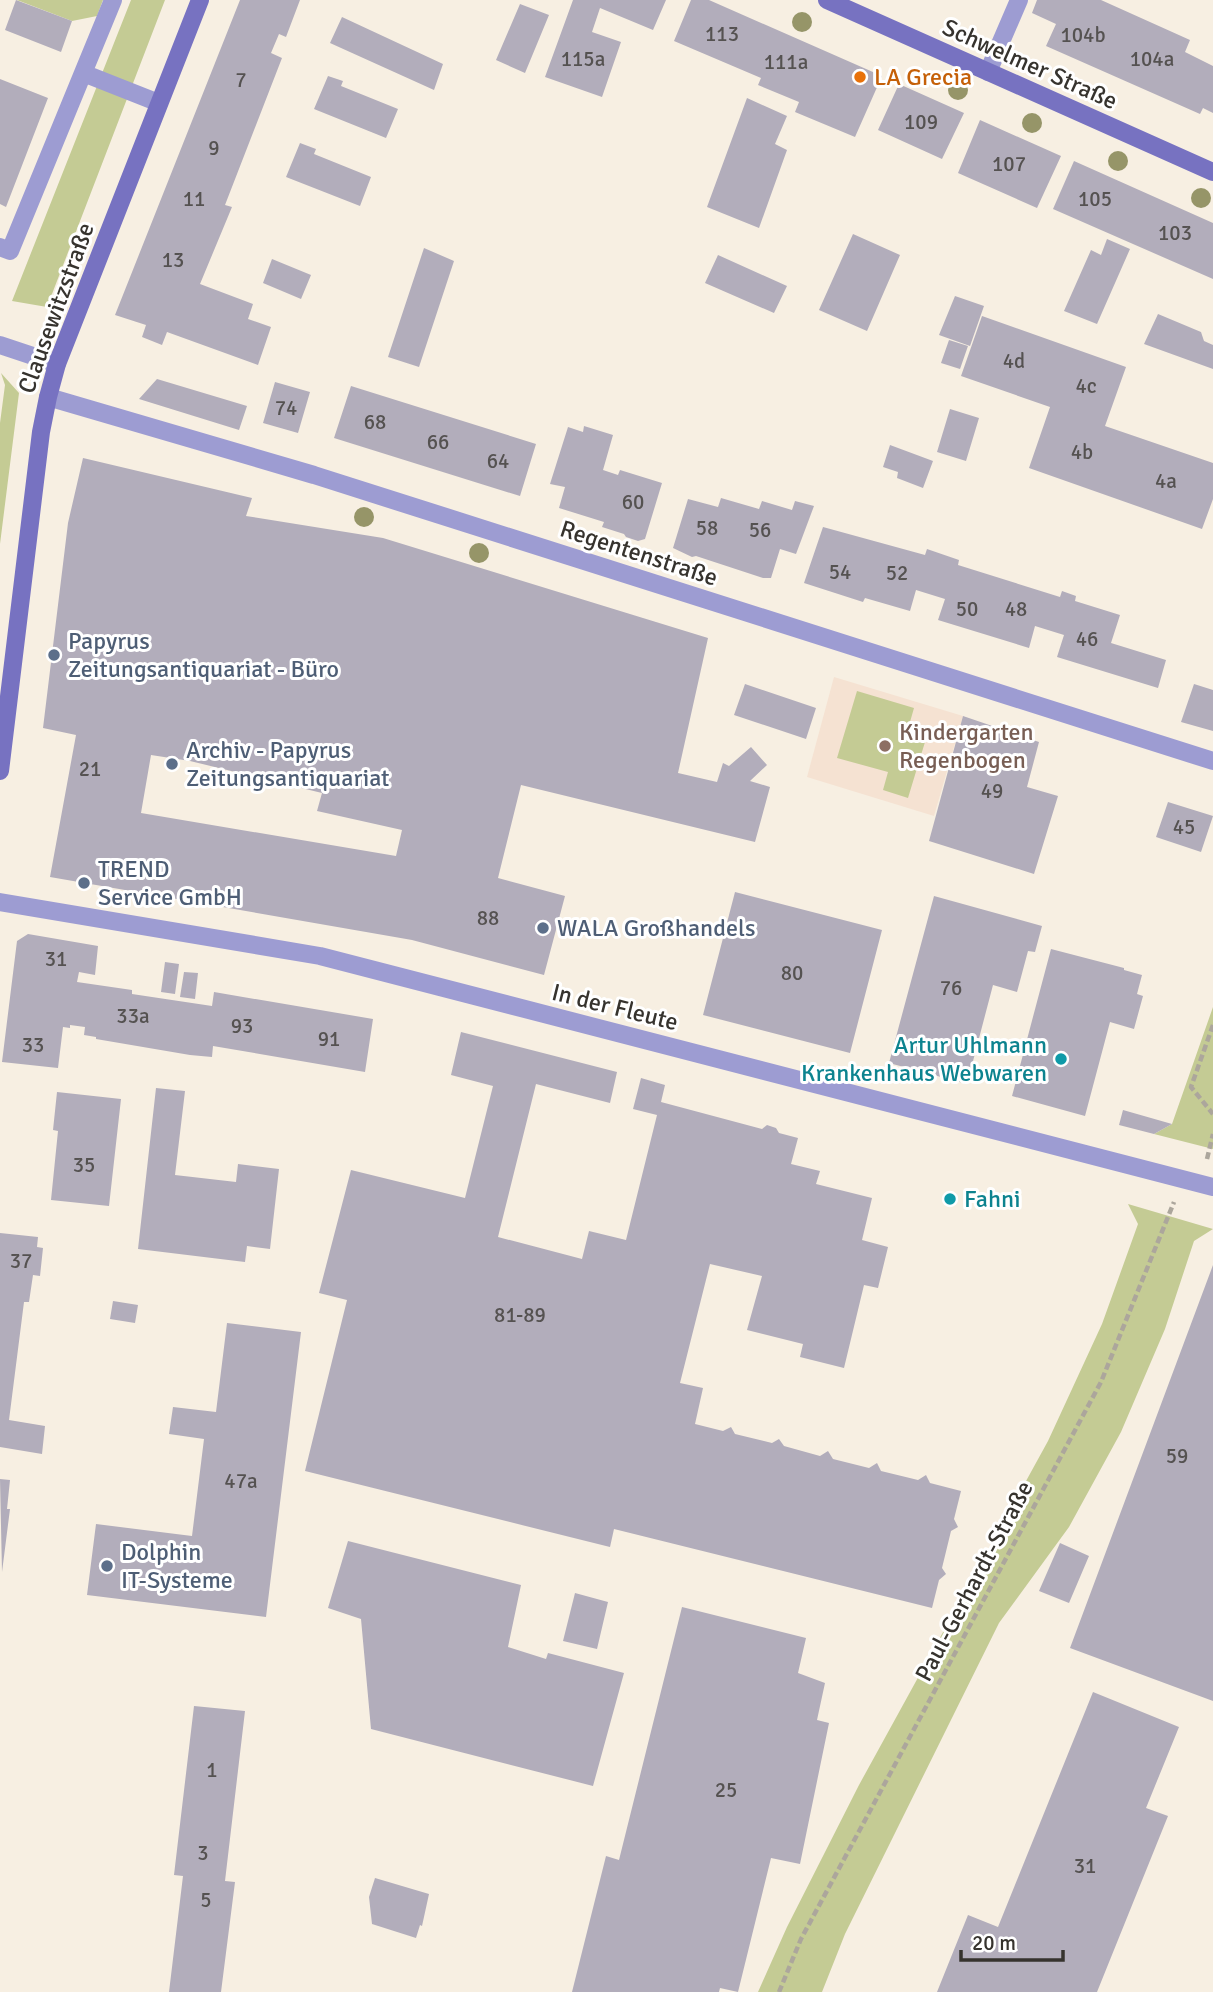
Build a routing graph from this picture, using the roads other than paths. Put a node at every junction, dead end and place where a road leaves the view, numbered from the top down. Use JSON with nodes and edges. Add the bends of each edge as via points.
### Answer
{"nodes":[{"id":1,"x":113,"y":0,"type":"edge"},
{"id":2,"x":200,"y":0,"type":"edge"},
{"id":3,"x":827,"y":0,"type":"edge"},
{"id":4,"x":1019,"y":0,"type":"edge"},
{"id":5,"x":988,"y":72,"type":"junction"},
{"id":6,"x":83,"y":74,"type":"junction"},
{"id":7,"x":159,"y":103,"type":"junction"},
{"id":8,"x":1213,"y":172,"type":"edge"},
{"id":9,"x":0,"y":247,"type":"edge"},
{"id":10,"x":0,"y":345,"type":"edge"},
{"id":11,"x":57,"y":364,"type":"junction"},
{"id":12,"x":48,"y":397,"type":"junction"},
{"id":13,"x":1213,"y":761,"type":"edge"},
{"id":14,"x":0,"y":771,"type":"edge"},
{"id":15,"x":0,"y":902,"type":"edge"},
{"id":16,"x":1213,"y":1187,"type":"edge"}],
"edges":[{"from":1,"to":6,"type":"street"},
{"from":2,"to":7,"type":"street","name":"Clausewitzstraße"},
{"from":3,"to":5,"type":"street","name":"Schwelmer Straße"},
{"from":4,"to":5,"type":"street"},
{"from":5,"to":8,"type":"street","name":"Schwelmer Straße"},
{"from":6,"to":7,"type":"street"},
{"from":6,"to":9,"type":"street","via":[[10,251]]},
{"from":7,"to":11,"type":"street","name":"Clausewitzstraße"},
{"from":10,"to":11,"type":"street"},
{"from":11,"to":12,"type":"street","name":"Clausewitzstraße"},
{"from":12,"to":13,"type":"street","name":"Regentenstraße","via":[[314,475]]},
{"from":12,"to":14,"type":"street","name":"Clausewitzstraße"},
{"from":15,"to":16,"type":"street","name":"In der Fleute","via":[[320,956]]}]}
